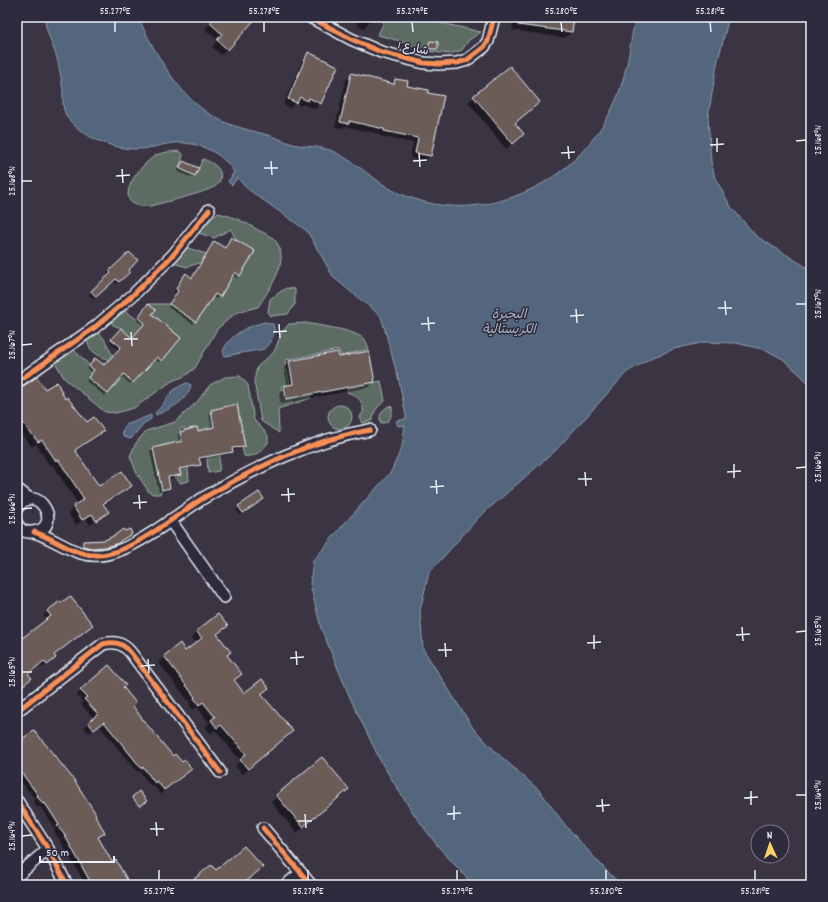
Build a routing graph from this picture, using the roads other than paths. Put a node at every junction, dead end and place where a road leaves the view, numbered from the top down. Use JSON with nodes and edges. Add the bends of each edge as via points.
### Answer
{"nodes":[{"id":1,"x":310,"y":17,"type":"edge"},
{"id":2,"x":494,"y":17,"type":"edge"},
{"id":3,"x":209,"y":210,"type":"dead end"},
{"id":4,"x":17,"y":382,"type":"edge"},
{"id":5,"x":370,"y":430,"type":"dead end"},
{"id":6,"x":17,"y":489,"type":"edge"},
{"id":7,"x":30,"y":500,"type":"junction"},
{"id":8,"x":17,"y":506,"type":"edge"},
{"id":9,"x":170,"y":520,"type":"junction"},
{"id":10,"x":47,"y":523,"type":"junction"},
{"id":11,"x":23,"y":531,"type":"edge"},
{"id":12,"x":58,"y":542,"type":"junction"},
{"id":13,"x":224,"y":597,"type":"dead end"},
{"id":14,"x":17,"y":711,"type":"edge"},
{"id":15,"x":220,"y":772,"type":"dead end"},
{"id":16,"x":17,"y":801,"type":"edge"},
{"id":17,"x":263,"y":828,"type":"dead end"},
{"id":18,"x":48,"y":849,"type":"junction"},
{"id":19,"x":301,"y":873,"type":"junction"},
{"id":20,"x":17,"y":876,"type":"edge"},
{"id":21,"x":67,"y":885,"type":"edge"},
{"id":22,"x":286,"y":885,"type":"edge"},
{"id":23,"x":311,"y":885,"type":"edge"}],
"edges":[{"from":1,"to":2,"type":"street","name":"شارع 1","via":[[380,52],[424,63],[439,64],[467,60],[484,47]]},
{"from":3,"to":4,"type":"street","via":[[173,255],[133,295],[94,328]]},
{"from":5,"to":9,"type":"street","via":[[337,436],[288,454],[247,473]]},
{"from":6,"to":7,"type":"street"},
{"from":7,"to":8,"type":"street"},
{"from":7,"to":10,"type":"street","via":[[41,502],[45,506],[48,512]]},
{"from":9,"to":12,"type":"street","via":[[147,536],[109,554],[84,555]]},
{"from":9,"to":13,"type":"street"},
{"from":10,"to":11,"type":"street","via":[[39,531]]},
{"from":10,"to":12,"type":"street"},
{"from":11,"to":12,"type":"street"},
{"from":14,"to":15,"type":"street","via":[[103,644],[119,643],[132,653]]},
{"from":16,"to":18,"type":"street"},
{"from":17,"to":19,"type":"street"},
{"from":18,"to":20,"type":"street"},
{"from":18,"to":21,"type":"street"},
{"from":19,"to":22,"type":"street"},
{"from":19,"to":23,"type":"street"}]}
